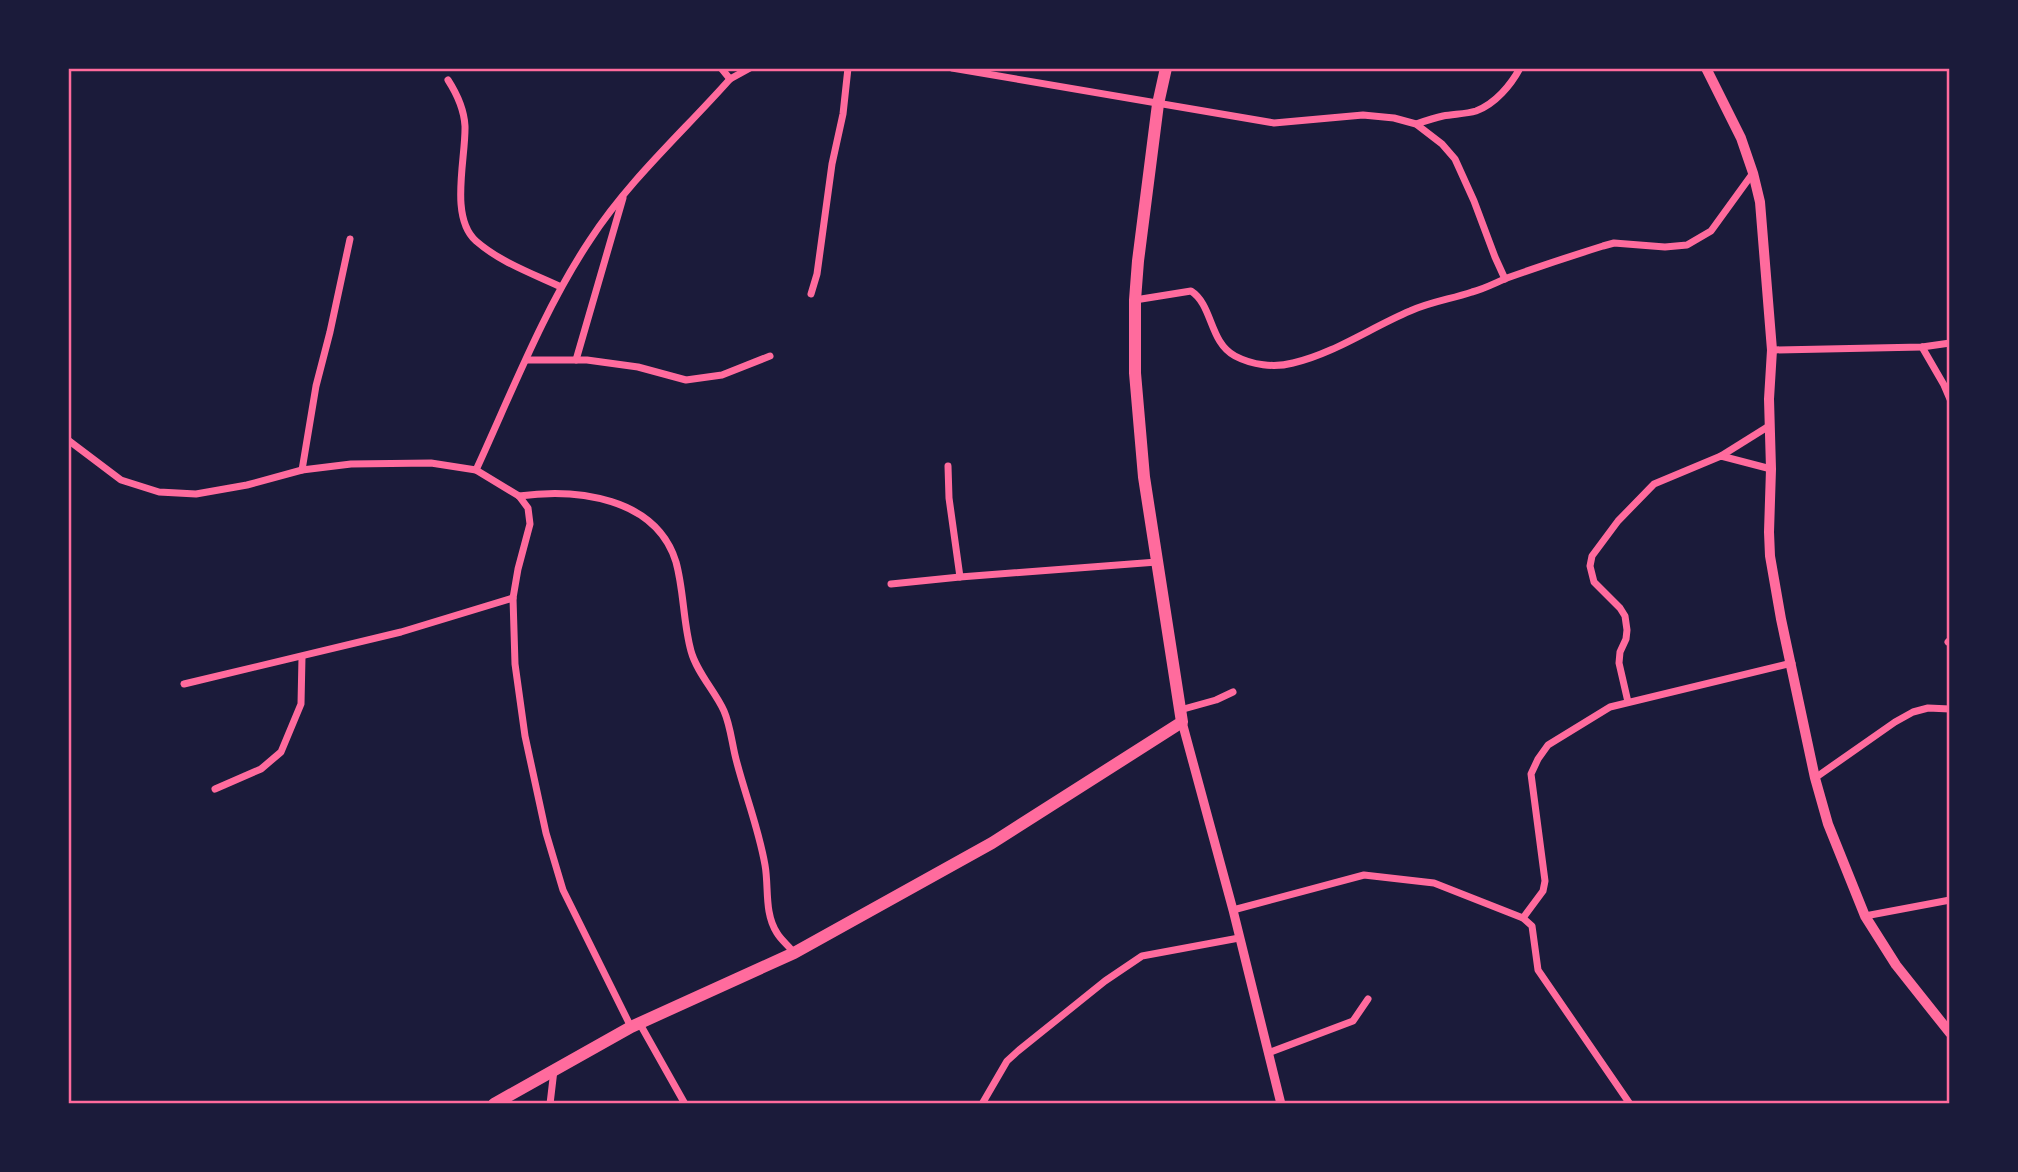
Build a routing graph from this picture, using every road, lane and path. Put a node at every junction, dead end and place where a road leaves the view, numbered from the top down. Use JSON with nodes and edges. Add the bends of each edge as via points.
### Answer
{"nodes":[{"id":1,"x":721,"y":68,"type":"edge"},
{"id":2,"x":750,"y":68,"type":"edge"},
{"id":3,"x":848,"y":68,"type":"edge"},
{"id":4,"x":953,"y":68,"type":"edge"},
{"id":5,"x":1166,"y":68,"type":"edge"},
{"id":6,"x":1520,"y":68,"type":"edge"},
{"id":7,"x":1706,"y":68,"type":"edge"},
{"id":8,"x":730,"y":79,"type":"junction"},
{"id":9,"x":448,"y":80,"type":"dead end"},
{"id":10,"x":1158,"y":104,"type":"junction"},
{"id":11,"x":1416,"y":124,"type":"junction"},
{"id":12,"x":1753,"y":173,"type":"junction"},
{"id":13,"x":625,"y":191,"type":"junction"},
{"id":14,"x":350,"y":239,"type":"dead end"},
{"id":15,"x":1505,"y":279,"type":"junction"},
{"id":16,"x":561,"y":287,"type":"junction"},
{"id":17,"x":811,"y":294,"type":"dead end"},
{"id":18,"x":1135,"y":300,"type":"junction"},
{"id":19,"x":1950,"y":343,"type":"edge"},
{"id":20,"x":1922,"y":346,"type":"junction"},
{"id":21,"x":1772,"y":350,"type":"junction"},
{"id":22,"x":770,"y":356,"type":"dead end"},
{"id":23,"x":527,"y":360,"type":"junction"},
{"id":24,"x":576,"y":360,"type":"junction"},
{"id":25,"x":1950,"y":399,"type":"edge"},
{"id":26,"x":1769,"y":426,"type":"junction"},
{"id":27,"x":68,"y":440,"type":"edge"},
{"id":28,"x":1721,"y":456,"type":"junction"},
{"id":29,"x":947,"y":466,"type":"dead end"},
{"id":30,"x":1772,"y":469,"type":"junction"},
{"id":31,"x":302,"y":470,"type":"junction"},
{"id":32,"x":475,"y":470,"type":"junction"},
{"id":33,"x":519,"y":496,"type":"junction"},
{"id":34,"x":1157,"y":562,"type":"junction"},
{"id":35,"x":960,"y":577,"type":"junction"},
{"id":36,"x":891,"y":584,"type":"dead end"},
{"id":37,"x":513,"y":597,"type":"junction"},
{"id":38,"x":302,"y":657,"type":"junction"},
{"id":39,"x":1791,"y":663,"type":"junction"},
{"id":40,"x":184,"y":684,"type":"dead end"},
{"id":41,"x":1233,"y":692,"type":"dead end"},
{"id":42,"x":1628,"y":702,"type":"junction"},
{"id":43,"x":1950,"y":709,"type":"edge"},
{"id":44,"x":1181,"y":716,"type":"junction"},
{"id":45,"x":1815,"y":778,"type":"junction"},
{"id":46,"x":215,"y":789,"type":"dead end"},
{"id":47,"x":1950,"y":900,"type":"edge"},
{"id":48,"x":1233,"y":910,"type":"junction"},
{"id":49,"x":1866,"y":916,"type":"junction"},
{"id":50,"x":1523,"y":918,"type":"junction"},
{"id":51,"x":1239,"y":938,"type":"junction"},
{"id":52,"x":794,"y":953,"type":"junction"},
{"id":53,"x":1368,"y":999,"type":"dead end"},
{"id":54,"x":635,"y":1025,"type":"junction"},
{"id":55,"x":1950,"y":1033,"type":"edge"},
{"id":56,"x":1268,"y":1053,"type":"junction"},
{"id":57,"x":554,"y":1070,"type":"junction"},
{"id":58,"x":494,"y":1104,"type":"edge"},
{"id":59,"x":550,"y":1104,"type":"edge"},
{"id":60,"x":685,"y":1104,"type":"edge"},
{"id":61,"x":982,"y":1104,"type":"edge"},
{"id":62,"x":1281,"y":1104,"type":"edge"},
{"id":63,"x":1630,"y":1104,"type":"edge"}],
"edges":[{"from":1,"to":8,"type":"street"},
{"from":2,"to":8,"type":"street"},
{"from":3,"to":17,"type":"street"},
{"from":4,"to":10,"type":"street"},
{"from":5,"to":10,"type":"highway"},
{"from":6,"to":11,"type":"street","via":[[1497,98],[1483,107]]},
{"from":7,"to":12,"type":"main road"},
{"from":8,"to":13,"type":"street"},
{"from":9,"to":16,"type":"street","via":[[465,125],[461,203],[465,225],[474,239],[498,257]]},
{"from":10,"to":11,"type":"street","via":[[1274,122],[1363,116]]},
{"from":10,"to":18,"type":"highway"},
{"from":11,"to":15,"type":"street","via":[[1455,159]]},
{"from":12,"to":15,"type":"street","via":[[1712,231],[1687,245],[1614,243]]},
{"from":12,"to":21,"type":"main road","via":[[1763,227]]},
{"from":13,"to":16,"type":"street"},
{"from":13,"to":24,"type":"street"},
{"from":14,"to":31,"type":"street"},
{"from":15,"to":18,"type":"street","via":[[1412,310],[1313,357],[1271,366],[1234,356],[1225,348],[1191,291]]},
{"from":16,"to":23,"type":"street"},
{"from":18,"to":34,"type":"highway","via":[[1135,373]]},
{"from":19,"to":20,"type":"street"},
{"from":20,"to":21,"type":"street"},
{"from":20,"to":25,"type":"street"},
{"from":21,"to":26,"type":"main road"},
{"from":22,"to":24,"type":"street","via":[[722,375],[686,380],[638,367]]},
{"from":23,"to":24,"type":"street"},
{"from":23,"to":32,"type":"street"},
{"from":26,"to":28,"type":"street"},
{"from":26,"to":30,"type":"main road"},
{"from":27,"to":31,"type":"street","via":[[121,480],[159,492],[196,494]]},
{"from":28,"to":30,"type":"street"},
{"from":28,"to":42,"type":"street","via":[[1654,484],[1592,556],[1594,582],[1620,608],[1627,624],[1619,658]]},
{"from":29,"to":35,"type":"street"},
{"from":30,"to":39,"type":"main road","via":[[1770,556]]},
{"from":31,"to":32,"type":"street","via":[[431,463]]},
{"from":32,"to":33,"type":"street"},
{"from":33,"to":37,"type":"street","via":[[528,508],[530,524]]},
{"from":33,"to":52,"type":"street","via":[[555,492],[616,502],[641,514],[664,538],[675,560],[691,653],[729,727],[758,833],[770,916],[776,932]]},
{"from":34,"to":35,"type":"street"},
{"from":34,"to":44,"type":"highway"},
{"from":35,"to":36,"type":"street"},
{"from":37,"to":38,"type":"street"},
{"from":37,"to":54,"type":"street","via":[[515,664],[546,833],[564,890]]},
{"from":38,"to":40,"type":"street"},
{"from":38,"to":46,"type":"street","via":[[300,704],[281,752],[261,769]]},
{"from":39,"to":42,"type":"street"},
{"from":39,"to":45,"type":"main road"},
{"from":41,"to":44,"type":"street"},
{"from":42,"to":50,"type":"street","via":[[1603,710],[1548,745],[1538,759],[1531,774],[1545,881],[1544,891]]},
{"from":43,"to":45,"type":"street","via":[[1913,712]]},
{"from":44,"to":48,"type":"street"},
{"from":44,"to":52,"type":"highway","via":[[992,843]]},
{"from":45,"to":49,"type":"main road","via":[[1828,824]]},
{"from":47,"to":49,"type":"street"},
{"from":48,"to":50,"type":"street","via":[[1364,875],[1434,883]]},
{"from":48,"to":51,"type":"street"},
{"from":49,"to":55,"type":"main road","via":[[1896,965]]},
{"from":50,"to":63,"type":"street","via":[[1532,926],[1538,970]]},
{"from":51,"to":56,"type":"street"},
{"from":51,"to":61,"type":"street","via":[[1142,956],[1007,1061]]},
{"from":52,"to":54,"type":"highway"},
{"from":53,"to":56,"type":"street","via":[[1353,1021]]},
{"from":54,"to":57,"type":"highway"},
{"from":54,"to":60,"type":"street"},
{"from":56,"to":62,"type":"street"},
{"from":57,"to":58,"type":"highway"},
{"from":57,"to":59,"type":"street"}]}
